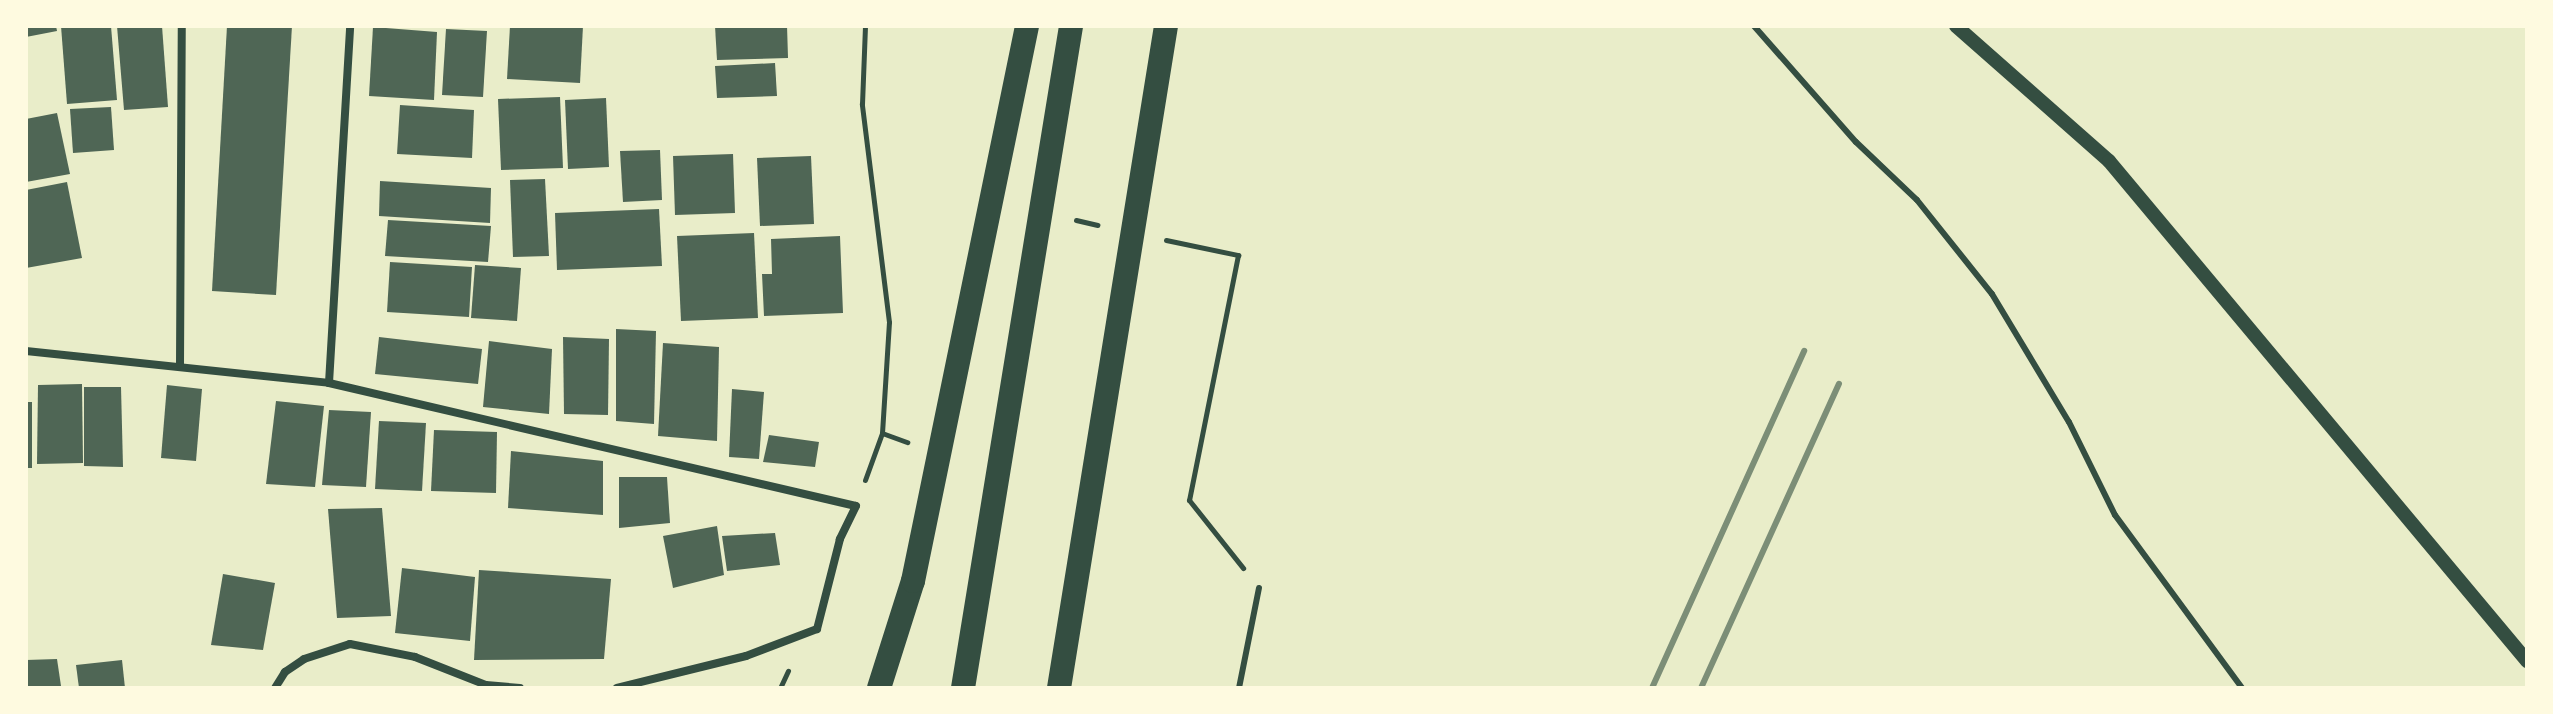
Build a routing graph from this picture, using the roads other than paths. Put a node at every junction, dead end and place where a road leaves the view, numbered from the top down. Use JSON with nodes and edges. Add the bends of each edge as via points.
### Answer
{"nodes":[{"id":1,"x":182,"y":26,"type":"edge"},
{"id":2,"x":350,"y":26,"type":"edge"},
{"id":3,"x":1027,"y":26,"type":"edge"},
{"id":4,"x":1071,"y":26,"type":"edge"},
{"id":5,"x":1166,"y":26,"type":"edge"},
{"id":6,"x":1754,"y":26,"type":"edge"},
{"id":7,"x":1956,"y":26,"type":"edge"},
{"id":8,"x":26,"y":351,"type":"edge"},
{"id":9,"x":180,"y":364,"type":"junction"},
{"id":10,"x":329,"y":383,"type":"junction"},
{"id":11,"x":1259,"y":588,"type":"road end"},
{"id":12,"x":2527,"y":661,"type":"edge"},
{"id":13,"x":275,"y":688,"type":"edge"},
{"id":14,"x":520,"y":688,"type":"edge"},
{"id":15,"x":617,"y":688,"type":"edge"},
{"id":16,"x":879,"y":688,"type":"edge"},
{"id":17,"x":963,"y":688,"type":"edge"},
{"id":18,"x":1059,"y":688,"type":"edge"},
{"id":19,"x":1239,"y":688,"type":"edge"},
{"id":20,"x":2242,"y":688,"type":"edge"}],
"edges":[{"from":1,"to":9,"type":"street"},
{"from":2,"to":10,"type":"street"},
{"from":3,"to":16,"type":"highway","via":[[913,581]]},
{"from":4,"to":17,"type":"highway"},
{"from":5,"to":18,"type":"highway"},
{"from":6,"to":20,"type":"lane","via":[[1856,142],[1917,200],[1992,294],[2069,422],[2115,515]]},
{"from":7,"to":12,"type":"street","via":[[2109,161]]},
{"from":8,"to":9,"type":"street"},
{"from":9,"to":10,"type":"street"},
{"from":10,"to":15,"type":"street","via":[[856,506],[840,539],[817,629],[746,656]]},
{"from":11,"to":19,"type":"lane"},
{"from":13,"to":14,"type":"street","via":[[285,672],[304,659],[350,644],[415,657],[486,685]]}]}
